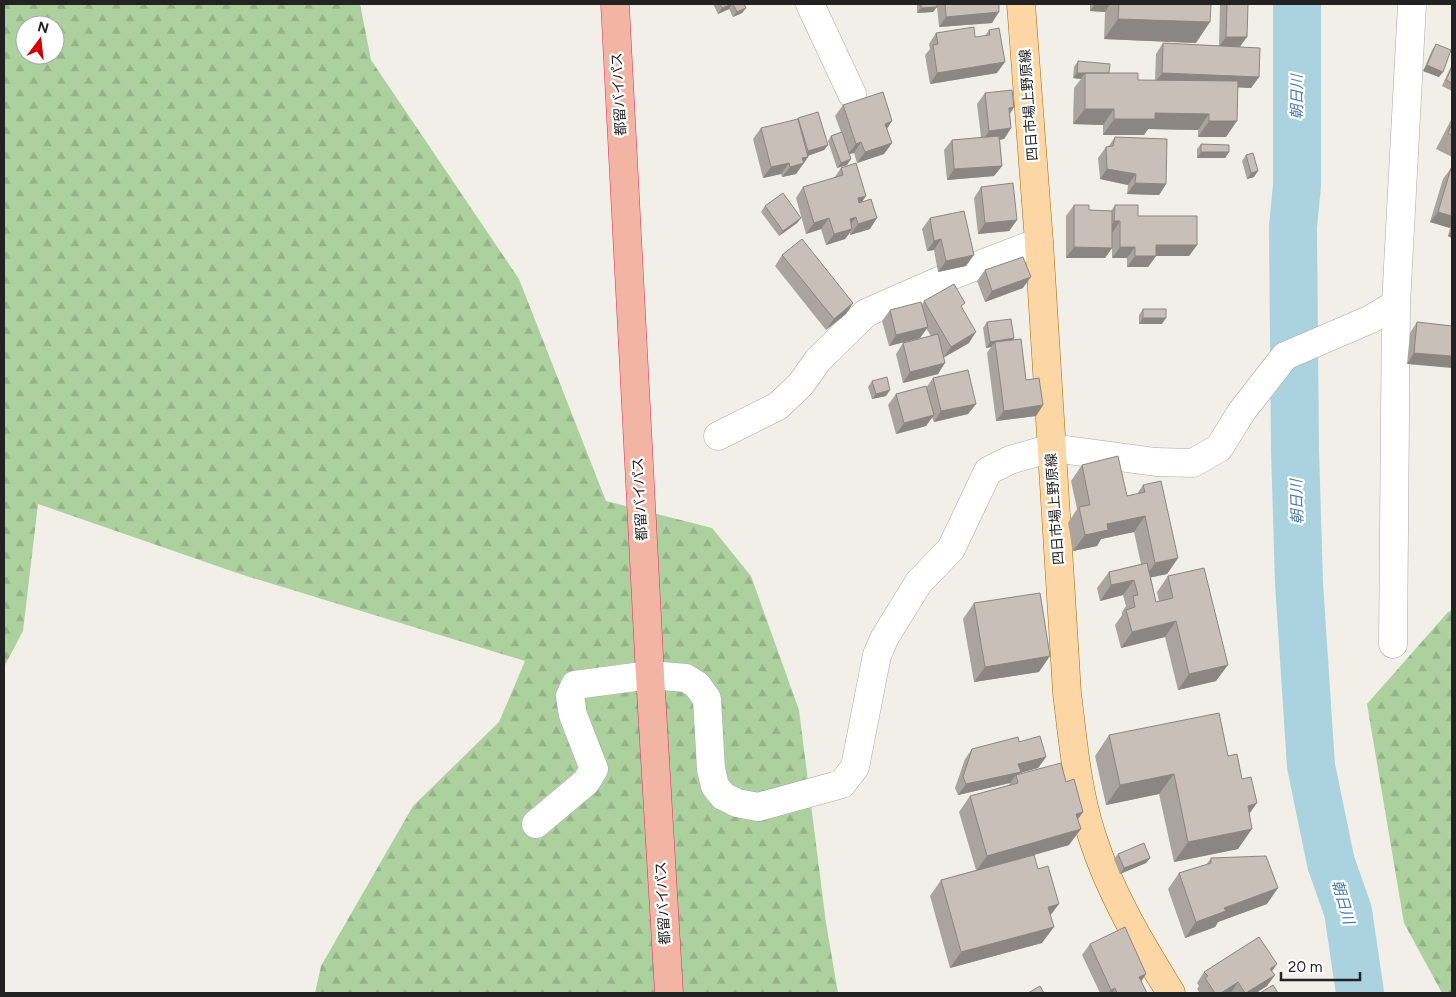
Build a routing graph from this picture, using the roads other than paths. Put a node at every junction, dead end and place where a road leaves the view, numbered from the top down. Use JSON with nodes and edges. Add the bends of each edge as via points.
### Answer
{"nodes":[{"id":1,"x":615,"y":4,"type":"edge"},
{"id":2,"x":810,"y":4,"type":"edge"},
{"id":3,"x":1021,"y":4,"type":"edge"},
{"id":4,"x":1412,"y":4,"type":"edge"},
{"id":5,"x":852,"y":94,"type":"dead end"},
{"id":6,"x":1039,"y":242,"type":"junction"},
{"id":7,"x":1396,"y":304,"type":"junction"},
{"id":8,"x":718,"y":436,"type":"dead end"},
{"id":9,"x":1052,"y":448,"type":"junction"},
{"id":10,"x":1393,"y":644,"type":"dead end"},
{"id":11,"x":650,"y":675,"type":"junction"},
{"id":12,"x":536,"y":824,"type":"dead end"},
{"id":13,"x":669,"y":993,"type":"edge"},
{"id":14,"x":1171,"y":993,"type":"edge"}],
"edges":[{"from":1,"to":11,"type":"highway","name":"都留バイパス"},
{"from":2,"to":5,"type":"street"},
{"from":3,"to":6,"type":"main road","name":"四日市場上野原線"},
{"from":4,"to":7,"type":"street"},
{"from":6,"to":8,"type":"street","via":[[866,313],[818,360],[801,384],[778,406]]},
{"from":6,"to":9,"type":"main road","name":"四日市場上野原線"},
{"from":7,"to":9,"type":"street","via":[[1285,356],[1242,411],[1219,448],[1192,463],[1156,462]]},
{"from":7,"to":10,"type":"street"},
{"from":9,"to":11,"type":"street","via":[[1010,460],[988,471],[951,548],[919,582],[885,637],[877,655],[855,767],[842,784],[758,807],[736,803],[723,796],[715,786],[711,769],[707,699],[697,685],[686,678]]},
{"from":9,"to":14,"type":"main road","name":"四日市場上野原線","via":[[1067,693],[1078,775],[1091,836],[1116,900]]},
{"from":11,"to":12,"type":"street","via":[[575,685],[570,696],[573,715],[594,769],[586,782]]},
{"from":11,"to":13,"type":"highway","name":"都留バイパス"}]}
